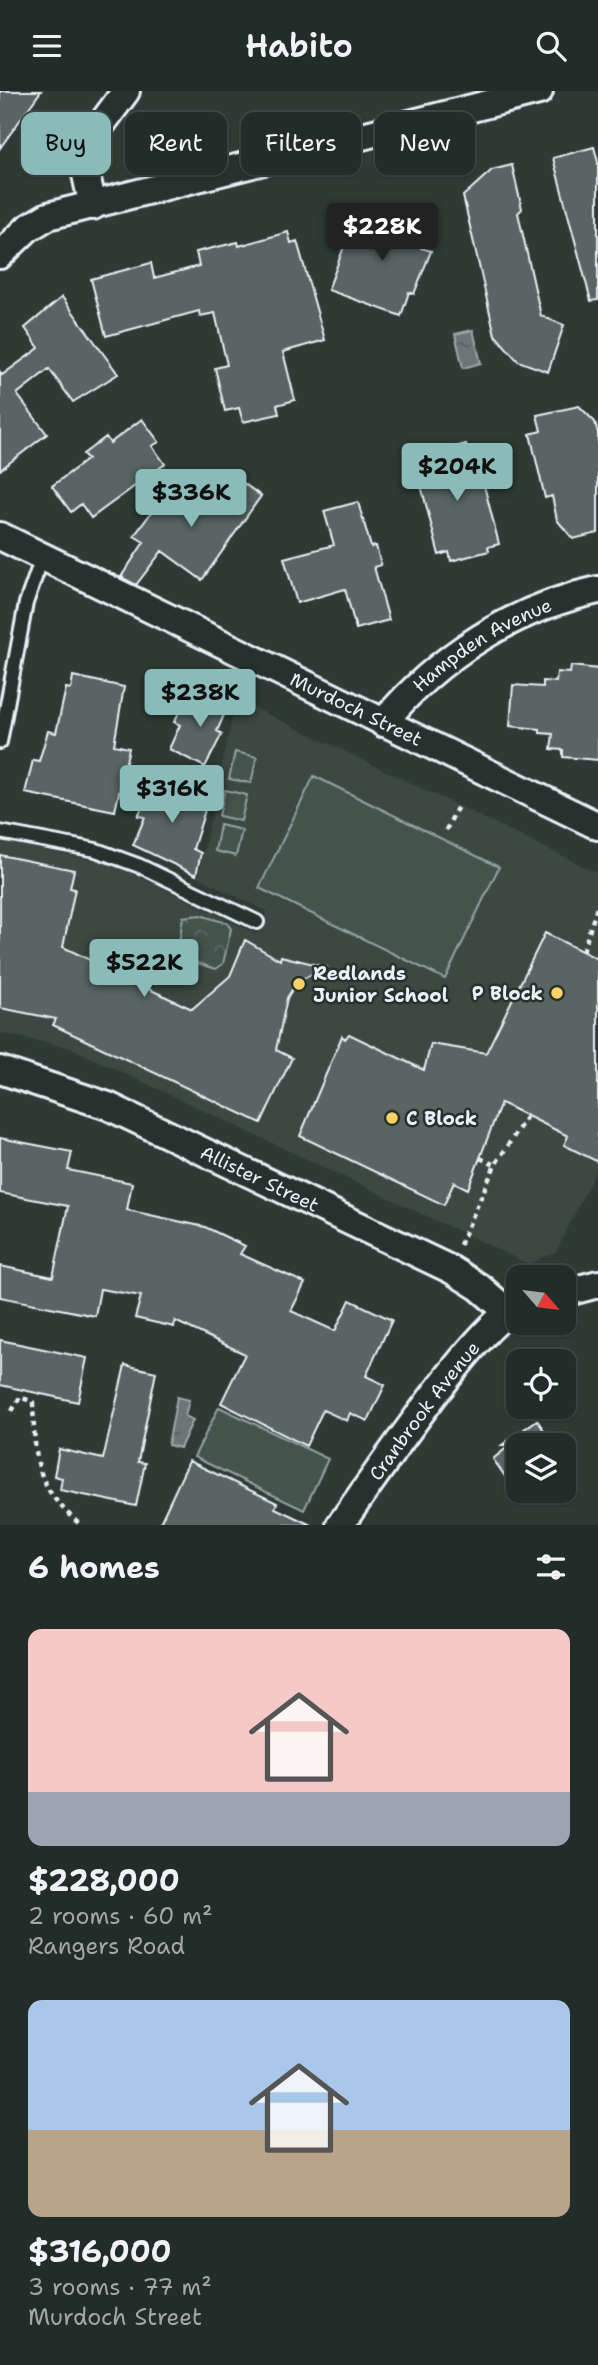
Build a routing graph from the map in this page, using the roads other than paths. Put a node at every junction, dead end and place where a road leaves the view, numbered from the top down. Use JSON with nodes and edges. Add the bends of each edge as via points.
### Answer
{"nodes":[{"id":1,"x":126,"y":91,"type":"edge"},
{"id":2,"x":539,"y":91,"type":"edge"},
{"id":3,"x":93,"y":206,"type":"junction"},
{"id":4,"x":0,"y":255,"type":"edge"},
{"id":5,"x":0,"y":536,"type":"edge"},
{"id":6,"x":43,"y":555,"type":"junction"},
{"id":7,"x":598,"y":590,"type":"edge"},
{"id":8,"x":383,"y":723,"type":"junction"},
{"id":9,"x":0,"y":742,"type":"edge"},
{"id":10,"x":598,"y":826,"type":"edge"},
{"id":11,"x":0,"y":832,"type":"edge"},
{"id":12,"x":257,"y":922,"type":"dead end"},
{"id":13,"x":0,"y":1070,"type":"edge"},
{"id":14,"x":598,"y":1284,"type":"edge"},
{"id":15,"x":576,"y":1290,"type":"edge"},
{"id":16,"x":506,"y":1305,"type":"edge"},
{"id":17,"x":506,"y":1314,"type":"edge"},
{"id":18,"x":340,"y":1525,"type":"edge"}],
"edges":[{"from":1,"to":3,"type":"street","via":[[81,152]]},
{"from":2,"to":3,"type":"street"},
{"from":3,"to":4,"type":"street","via":[[48,216]]},
{"from":5,"to":6,"type":"street","name":"Murdoch Street"},
{"from":6,"to":8,"type":"street","name":"Murdoch Street"},
{"from":6,"to":9,"type":"lane","via":[[26,603]]},
{"from":7,"to":8,"type":"street","name":"Hampden Avenue","via":[[508,622],[452,656],[402,699]]},
{"from":8,"to":10,"type":"street","name":"Murdoch Street"},
{"from":11,"to":12,"type":"lane","via":[[96,850]]},
{"from":13,"to":16,"type":"street","name":"Allister Street","via":[[54,1085],[120,1112],[452,1270]]},
{"from":14,"to":15,"type":"street"},
{"from":17,"to":18,"type":"street","name":"Cranbrook Avenue","via":[[477,1341]]}]}
